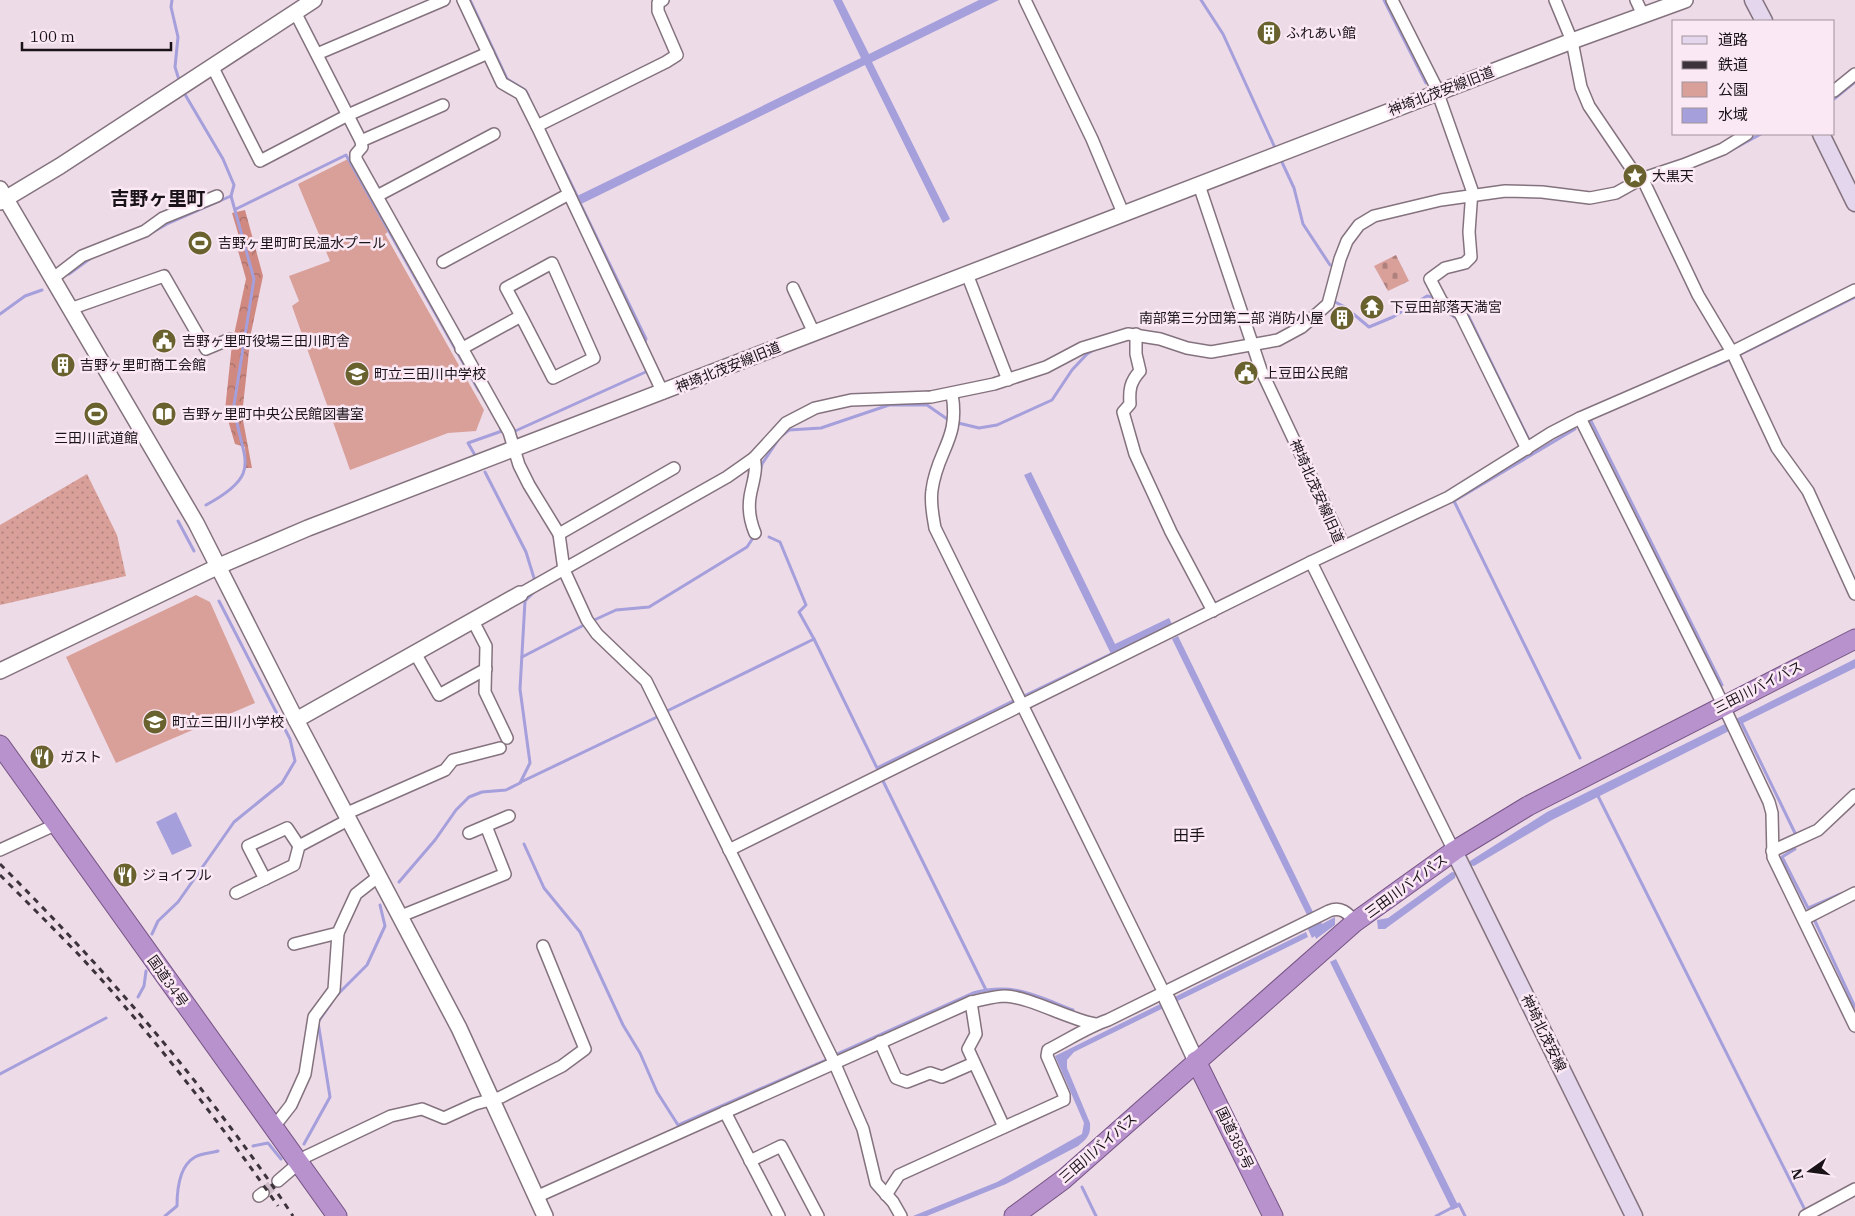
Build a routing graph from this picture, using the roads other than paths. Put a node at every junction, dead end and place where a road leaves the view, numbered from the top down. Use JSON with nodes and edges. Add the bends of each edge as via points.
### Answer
{"nodes":[{"id":1,"x":314,"y":0,"type":"edge"},
{"id":2,"x":444,"y":0,"type":"edge"},
{"id":3,"x":463,"y":0,"type":"edge"},
{"id":4,"x":663,"y":0,"type":"edge"},
{"id":5,"x":1025,"y":0,"type":"edge"},
{"id":6,"x":1392,"y":0,"type":"edge"},
{"id":7,"x":1555,"y":0,"type":"edge"},
{"id":8,"x":1636,"y":0,"type":"edge"},
{"id":9,"x":1685,"y":0,"type":"edge"},
{"id":10,"x":1754,"y":0,"type":"edge"},
{"id":11,"x":295,"y":12,"type":"junction"},
{"id":12,"x":1643,"y":15,"type":"junction"},
{"id":13,"x":1764,"y":20,"type":"edge"},
{"id":14,"x":1572,"y":41,"type":"junction"},
{"id":15,"x":488,"y":52,"type":"junction"},
{"id":16,"x":317,"y":54,"type":"junction"},
{"id":17,"x":212,"y":66,"type":"junction"},
{"id":18,"x":1855,"y":74,"type":"edge"},
{"id":19,"x":1835,"y":90,"type":"edge"},
{"id":20,"x":1437,"y":92,"type":"junction"},
{"id":21,"x":443,"y":105,"type":"dead end"},
{"id":22,"x":348,"y":115,"type":"junction"},
{"id":23,"x":537,"y":126,"type":"junction"},
{"id":24,"x":494,"y":134,"type":"dead end"},
{"id":25,"x":1745,"y":135,"type":"edge"},
{"id":26,"x":1821,"y":135,"type":"edge"},
{"id":27,"x":361,"y":141,"type":"junction"},
{"id":28,"x":1643,"y":182,"type":"junction"},
{"id":29,"x":1199,"y":185,"type":"junction"},
{"id":30,"x":569,"y":194,"type":"junction"},
{"id":31,"x":217,"y":196,"type":"dead end"},
{"id":32,"x":377,"y":196,"type":"junction"},
{"id":33,"x":2,"y":197,"type":"edge"},
{"id":34,"x":1470,"y":200,"type":"junction"},
{"id":35,"x":1855,"y":203,"type":"edge"},
{"id":36,"x":1123,"y":213,"type":"junction"},
{"id":37,"x":443,"y":262,"type":"dead end"},
{"id":38,"x":966,"y":274,"type":"junction"},
{"id":39,"x":52,"y":279,"type":"junction"},
{"id":40,"x":793,"y":288,"type":"dead end"},
{"id":41,"x":1855,"y":290,"type":"edge"},
{"id":42,"x":70,"y":309,"type":"junction"},
{"id":43,"x":521,"y":316,"type":"junction"},
{"id":44,"x":814,"y":333,"type":"junction"},
{"id":45,"x":1135,"y":338,"type":"junction"},
{"id":46,"x":230,"y":339,"type":"dead end"},
{"id":47,"x":462,"y":350,"type":"junction"},
{"id":48,"x":1254,"y":350,"type":"junction"},
{"id":49,"x":1732,"y":352,"type":"junction"},
{"id":50,"x":1008,"y":380,"type":"junction"},
{"id":51,"x":663,"y":393,"type":"junction"},
{"id":52,"x":952,"y":394,"type":"junction"},
{"id":53,"x":1580,"y":418,"type":"junction"},
{"id":54,"x":1527,"y":449,"type":"junction"},
{"id":55,"x":515,"y":450,"type":"junction"},
{"id":56,"x":754,"y":458,"type":"junction"},
{"id":57,"x":674,"y":468,"type":"dead end"},
{"id":58,"x":754,"y":533,"type":"dead end"},
{"id":59,"x":559,"y":534,"type":"junction"},
{"id":60,"x":1344,"y":546,"type":"junction"},
{"id":61,"x":1311,"y":562,"type":"junction"},
{"id":62,"x":218,"y":566,"type":"junction"},
{"id":63,"x":564,"y":570,"type":"junction"},
{"id":64,"x":520,"y":594,"type":"joint"},
{"id":65,"x":1855,"y":594,"type":"edge"},
{"id":66,"x":1213,"y":611,"type":"junction"},
{"id":67,"x":472,"y":621,"type":"junction"},
{"id":68,"x":1855,"y":639,"type":"edge"},
{"id":69,"x":415,"y":653,"type":"junction"},
{"id":70,"x":486,"y":669,"type":"junction"},
{"id":71,"x":0,"y":671,"type":"edge"},
{"id":72,"x":1022,"y":705,"type":"junction"},
{"id":73,"x":1722,"y":706,"type":"junction"},
{"id":74,"x":296,"y":720,"type":"junction"},
{"id":75,"x":507,"y":738,"type":"dead end"},
{"id":76,"x":0,"y":746,"type":"edge"},
{"id":77,"x":500,"y":748,"type":"dead end"},
{"id":78,"x":1855,"y":796,"type":"edge"},
{"id":79,"x":509,"y":816,"type":"dead end"},
{"id":80,"x":347,"y":817,"type":"junction"},
{"id":81,"x":58,"y":824,"type":"junction"},
{"id":82,"x":486,"y":826,"type":"junction"},
{"id":83,"x":469,"y":833,"type":"dead end"},
{"id":84,"x":299,"y":846,"type":"junction"},
{"id":85,"x":0,"y":850,"type":"edge"},
{"id":86,"x":730,"y":850,"type":"junction"},
{"id":87,"x":1454,"y":851,"type":"junction"},
{"id":88,"x":1772,"y":851,"type":"junction"},
{"id":89,"x":379,"y":876,"type":"junction"},
{"id":90,"x":265,"y":879,"type":"junction"},
{"id":91,"x":236,"y":893,"type":"dead end"},
{"id":92,"x":1855,"y":893,"type":"edge"},
{"id":93,"x":401,"y":916,"type":"junction"},
{"id":94,"x":1804,"y":919,"type":"junction"},
{"id":95,"x":1355,"y":922,"type":"junction"},
{"id":96,"x":338,"y":933,"type":"junction"},
{"id":97,"x":294,"y":944,"type":"dead end"},
{"id":98,"x":543,"y":946,"type":"dead end"},
{"id":99,"x":1167,"y":1000,"type":"junction"},
{"id":100,"x":971,"y":1002,"type":"junction"},
{"id":101,"x":1095,"y":1024,"type":"junction"},
{"id":102,"x":1855,"y":1026,"type":"edge"},
{"id":103,"x":880,"y":1042,"type":"junction"},
{"id":104,"x":1196,"y":1060,"type":"junction"},
{"id":105,"x":834,"y":1062,"type":"junction"},
{"id":106,"x":974,"y":1063,"type":"junction"},
{"id":107,"x":493,"y":1100,"type":"junction"},
{"id":108,"x":725,"y":1112,"type":"junction"},
{"id":109,"x":1004,"y":1126,"type":"junction"},
{"id":110,"x":273,"y":1128,"type":"junction"},
{"id":111,"x":750,"y":1161,"type":"junction"},
{"id":112,"x":299,"y":1163,"type":"junction"},
{"id":113,"x":278,"y":1181,"type":"tunnel mouth"},
{"id":114,"x":1855,"y":1190,"type":"edge"},
{"id":115,"x":886,"y":1195,"type":"junction"},
{"id":116,"x":536,"y":1197,"type":"junction"},
{"id":117,"x":896,"y":1214,"type":"edge"},
{"id":118,"x":337,"y":1216,"type":"edge"},
{"id":119,"x":545,"y":1216,"type":"edge"},
{"id":120,"x":779,"y":1216,"type":"edge"},
{"id":121,"x":818,"y":1216,"type":"edge"},
{"id":122,"x":1014,"y":1216,"type":"edge"},
{"id":123,"x":1273,"y":1216,"type":"edge"},
{"id":124,"x":1634,"y":1216,"type":"edge"},
{"id":125,"x":1805,"y":1216,"type":"edge"}],
"edges":[{"from":1,"to":11,"type":"street"},
{"from":2,"to":16,"type":"street"},
{"from":3,"to":15,"type":"street","name":"神埼北茂安線旧道"},
{"from":4,"to":23,"type":"street","via":[[658,2],[658,11],[677,55]]},
{"from":5,"to":36,"type":"street","via":[[1092,139]]},
{"from":6,"to":20,"type":"street"},
{"from":7,"to":14,"type":"street"},
{"from":8,"to":12,"type":"street"},
{"from":9,"to":12,"type":"street","name":"神埼北茂安線旧道"},
{"from":10,"to":13,"type":"main road"},
{"from":11,"to":16,"type":"street"},
{"from":11,"to":17,"type":"street"},
{"from":12,"to":14,"type":"street","name":"神埼北茂安線旧道"},
{"from":14,"to":20,"type":"street","name":"神埼北茂安線旧道"},
{"from":14,"to":28,"type":"street","via":[[1581,87],[1589,106]]},
{"from":15,"to":22,"type":"street"},
{"from":15,"to":23,"type":"street","name":"神埼北茂安線旧道","via":[[502,83],[521,94]]},
{"from":16,"to":22,"type":"street"},
{"from":17,"to":22,"type":"street","via":[[260,161]]},
{"from":17,"to":33,"type":"street"},
{"from":18,"to":19,"type":"street"},
{"from":20,"to":29,"type":"street","name":"神埼北茂安線旧道"},
{"from":20,"to":34,"type":"street","via":[[1462,159]]},
{"from":21,"to":27,"type":"street"},
{"from":22,"to":27,"type":"street"},
{"from":23,"to":30,"type":"street","name":"神埼北茂安線旧道"},
{"from":24,"to":32,"type":"street"},
{"from":25,"to":28,"type":"street","via":[[1723,149]]},
{"from":26,"to":35,"type":"main road"},
{"from":27,"to":32,"type":"street","via":[[362,147],[356,159]]},
{"from":28,"to":34,"type":"street","via":[[1616,193],[1590,198],[1505,191]]},
{"from":28,"to":49,"type":"street","via":[[1698,295]]},
{"from":29,"to":36,"type":"street","name":"神埼北茂安線旧道"},
{"from":29,"to":48,"type":"street","name":"神埼北茂安線旧道"},
{"from":30,"to":37,"type":"street"},
{"from":30,"to":51,"type":"street","name":"神埼北茂安線旧道"},
{"from":31,"to":39,"type":"street","via":[[163,218],[145,231],[82,256]]},
{"from":32,"to":47,"type":"street"},
{"from":33,"to":39,"type":"street"},
{"from":34,"to":48,"type":"street","via":[[1385,213],[1359,225],[1347,241],[1336,271],[1332,297],[1324,310],[1284,338]]},
{"from":34,"to":54,"type":"street","via":[[1471,257],[1465,263],[1444,268],[1430,279],[1442,302],[1460,313]]},
{"from":36,"to":38,"type":"street","name":"神埼北茂安線旧道"},
{"from":38,"to":44,"type":"street","name":"神埼北茂安線旧道"},
{"from":38,"to":50,"type":"street"},
{"from":39,"to":42,"type":"street"},
{"from":40,"to":44,"type":"street"},
{"from":41,"to":49,"type":"street"},
{"from":42,"to":46,"type":"street","via":[[164,276],[206,349]]},
{"from":42,"to":62,"type":"street"},
{"from":43,"to":43,"type":"street","via":[[506,288],[552,264],[594,358],[553,378]]},
{"from":43,"to":47,"type":"street"},
{"from":44,"to":51,"type":"street","name":"神埼北茂安線旧道"},
{"from":45,"to":48,"type":"street","via":[[1160,339],[1211,352]]},
{"from":45,"to":50,"type":"street","via":[[1114,337],[1094,343],[1046,367]]},
{"from":45,"to":66,"type":"street","via":[[1140,371],[1132,380],[1130,404],[1124,412],[1135,454]]},
{"from":47,"to":55,"type":"street","via":[[509,432]]},
{"from":48,"to":60,"type":"street","name":"神埼北茂安線旧道"},
{"from":49,"to":53,"type":"street"},
{"from":49,"to":65,"type":"street","via":[[1777,448],[1808,491]]},
{"from":50,"to":52,"type":"street"},
{"from":51,"to":55,"type":"street"},
{"from":52,"to":56,"type":"street","via":[[852,400],[815,408],[786,423]]},
{"from":52,"to":72,"type":"street","via":[[954,422],[932,489],[935,528]]},
{"from":53,"to":54,"type":"street"},
{"from":53,"to":73,"type":"street"},
{"from":54,"to":60,"type":"street","via":[[1449,497]]},
{"from":55,"to":59,"type":"street","via":[[529,485]]},
{"from":55,"to":62,"type":"street","via":[[308,528]]},
{"from":56,"to":58,"type":"street","via":[[756,465],[749,500]]},
{"from":56,"to":63,"type":"street","via":[[727,477]]},
{"from":57,"to":59,"type":"street"},
{"from":59,"to":63,"type":"street"},
{"from":60,"to":61,"type":"street","name":"神埼北茂安線旧道"},
{"from":61,"to":66,"type":"street","name":"神埼北茂安線旧道"},
{"from":61,"to":87,"type":"street"},
{"from":62,"to":71,"type":"street"},
{"from":62,"to":74,"type":"street"},
{"from":63,"to":64,"type":"street"},
{"from":63,"to":86,"type":"street","via":[[588,623],[646,681]]},
{"from":64,"to":67,"type":"street"},
{"from":66,"to":72,"type":"street","name":"神埼北茂安線旧道"},
{"from":67,"to":69,"type":"street"},
{"from":67,"to":70,"type":"street","via":[[486,646]]},
{"from":68,"to":73,"type":"highway","name":"三田川バイパス"},
{"from":69,"to":70,"type":"street","via":[[439,695]]},
{"from":69,"to":74,"type":"street"},
{"from":70,"to":75,"type":"street","via":[[485,692]]},
{"from":72,"to":86,"type":"street","name":"神埼北茂安線旧道"},
{"from":72,"to":99,"type":"street"},
{"from":73,"to":87,"type":"highway","name":"三田川バイパス","via":[[1528,806]]},
{"from":73,"to":88,"type":"street","via":[[1769,802]]},
{"from":74,"to":80,"type":"street"},
{"from":76,"to":81,"type":"highway","name":"国道34号"},
{"from":77,"to":80,"type":"street","via":[[453,760],[445,770]]},
{"from":78,"to":88,"type":"street","via":[[1818,830]]},
{"from":79,"to":82,"type":"street"},
{"from":80,"to":84,"type":"street"},
{"from":80,"to":89,"type":"street"},
{"from":81,"to":85,"type":"street"},
{"from":81,"to":110,"type":"highway","name":"国道34号"},
{"from":82,"to":83,"type":"street"},
{"from":82,"to":93,"type":"street","via":[[505,874]]},
{"from":84,"to":90,"type":"street","via":[[294,865]]},
{"from":84,"to":90,"type":"street","via":[[287,828],[248,846]]},
{"from":86,"to":105,"type":"street"},
{"from":87,"to":95,"type":"highway","name":"三田川バイパス"},
{"from":87,"to":124,"type":"main road","name":"神埼北茂安線"},
{"from":88,"to":94,"type":"street"},
{"from":89,"to":93,"type":"street"},
{"from":89,"to":96,"type":"street","via":[[356,894]]},
{"from":90,"to":91,"type":"street"},
{"from":92,"to":94,"type":"street"},
{"from":93,"to":107,"type":"street"},
{"from":94,"to":102,"type":"street"},
{"from":95,"to":99,"type":"street","via":[[1349,914],[1334,909]]},
{"from":95,"to":104,"type":"highway","name":"三田川バイパス"},
{"from":96,"to":97,"type":"street"},
{"from":96,"to":110,"type":"street","via":[[334,990],[314,1017],[305,1074],[298,1090]]},
{"from":98,"to":107,"type":"street","via":[[585,1049],[562,1066]]},
{"from":99,"to":101,"type":"street"},
{"from":99,"to":104,"type":"street"},
{"from":100,"to":101,"type":"street","via":[[1007,996],[1074,1020]]},
{"from":100,"to":103,"type":"street"},
{"from":100,"to":106,"type":"street","via":[[976,1034],[968,1049]]},
{"from":101,"to":109,"type":"street","via":[[1048,1050],[1047,1056],[1064,1100]]},
{"from":103,"to":105,"type":"street"},
{"from":103,"to":106,"type":"street","via":[[896,1078],[907,1082],[930,1073],[942,1077]]},
{"from":104,"to":122,"type":"highway","name":"三田川バイパス","via":[[1064,1179]]},
{"from":104,"to":123,"type":"highway","name":"国道385号"},
{"from":105,"to":108,"type":"street"},
{"from":105,"to":115,"type":"street","via":[[863,1129],[872,1175]]},
{"from":106,"to":109,"type":"street"},
{"from":107,"to":112,"type":"street","via":[[444,1118],[422,1109],[391,1116],[307,1156]]},
{"from":107,"to":116,"type":"street"},
{"from":108,"to":111,"type":"street"},
{"from":108,"to":116,"type":"street"},
{"from":109,"to":115,"type":"street","via":[[899,1175]]},
{"from":110,"to":112,"type":"highway","name":"国道34号"},
{"from":111,"to":120,"type":"street"},
{"from":111,"to":121,"type":"street","via":[[781,1146]]},
{"from":112,"to":113,"type":"street"},
{"from":112,"to":118,"type":"highway","name":"国道34号"},
{"from":114,"to":125,"type":"street"},
{"from":115,"to":117,"type":"street"},
{"from":116,"to":119,"type":"street"}]}
